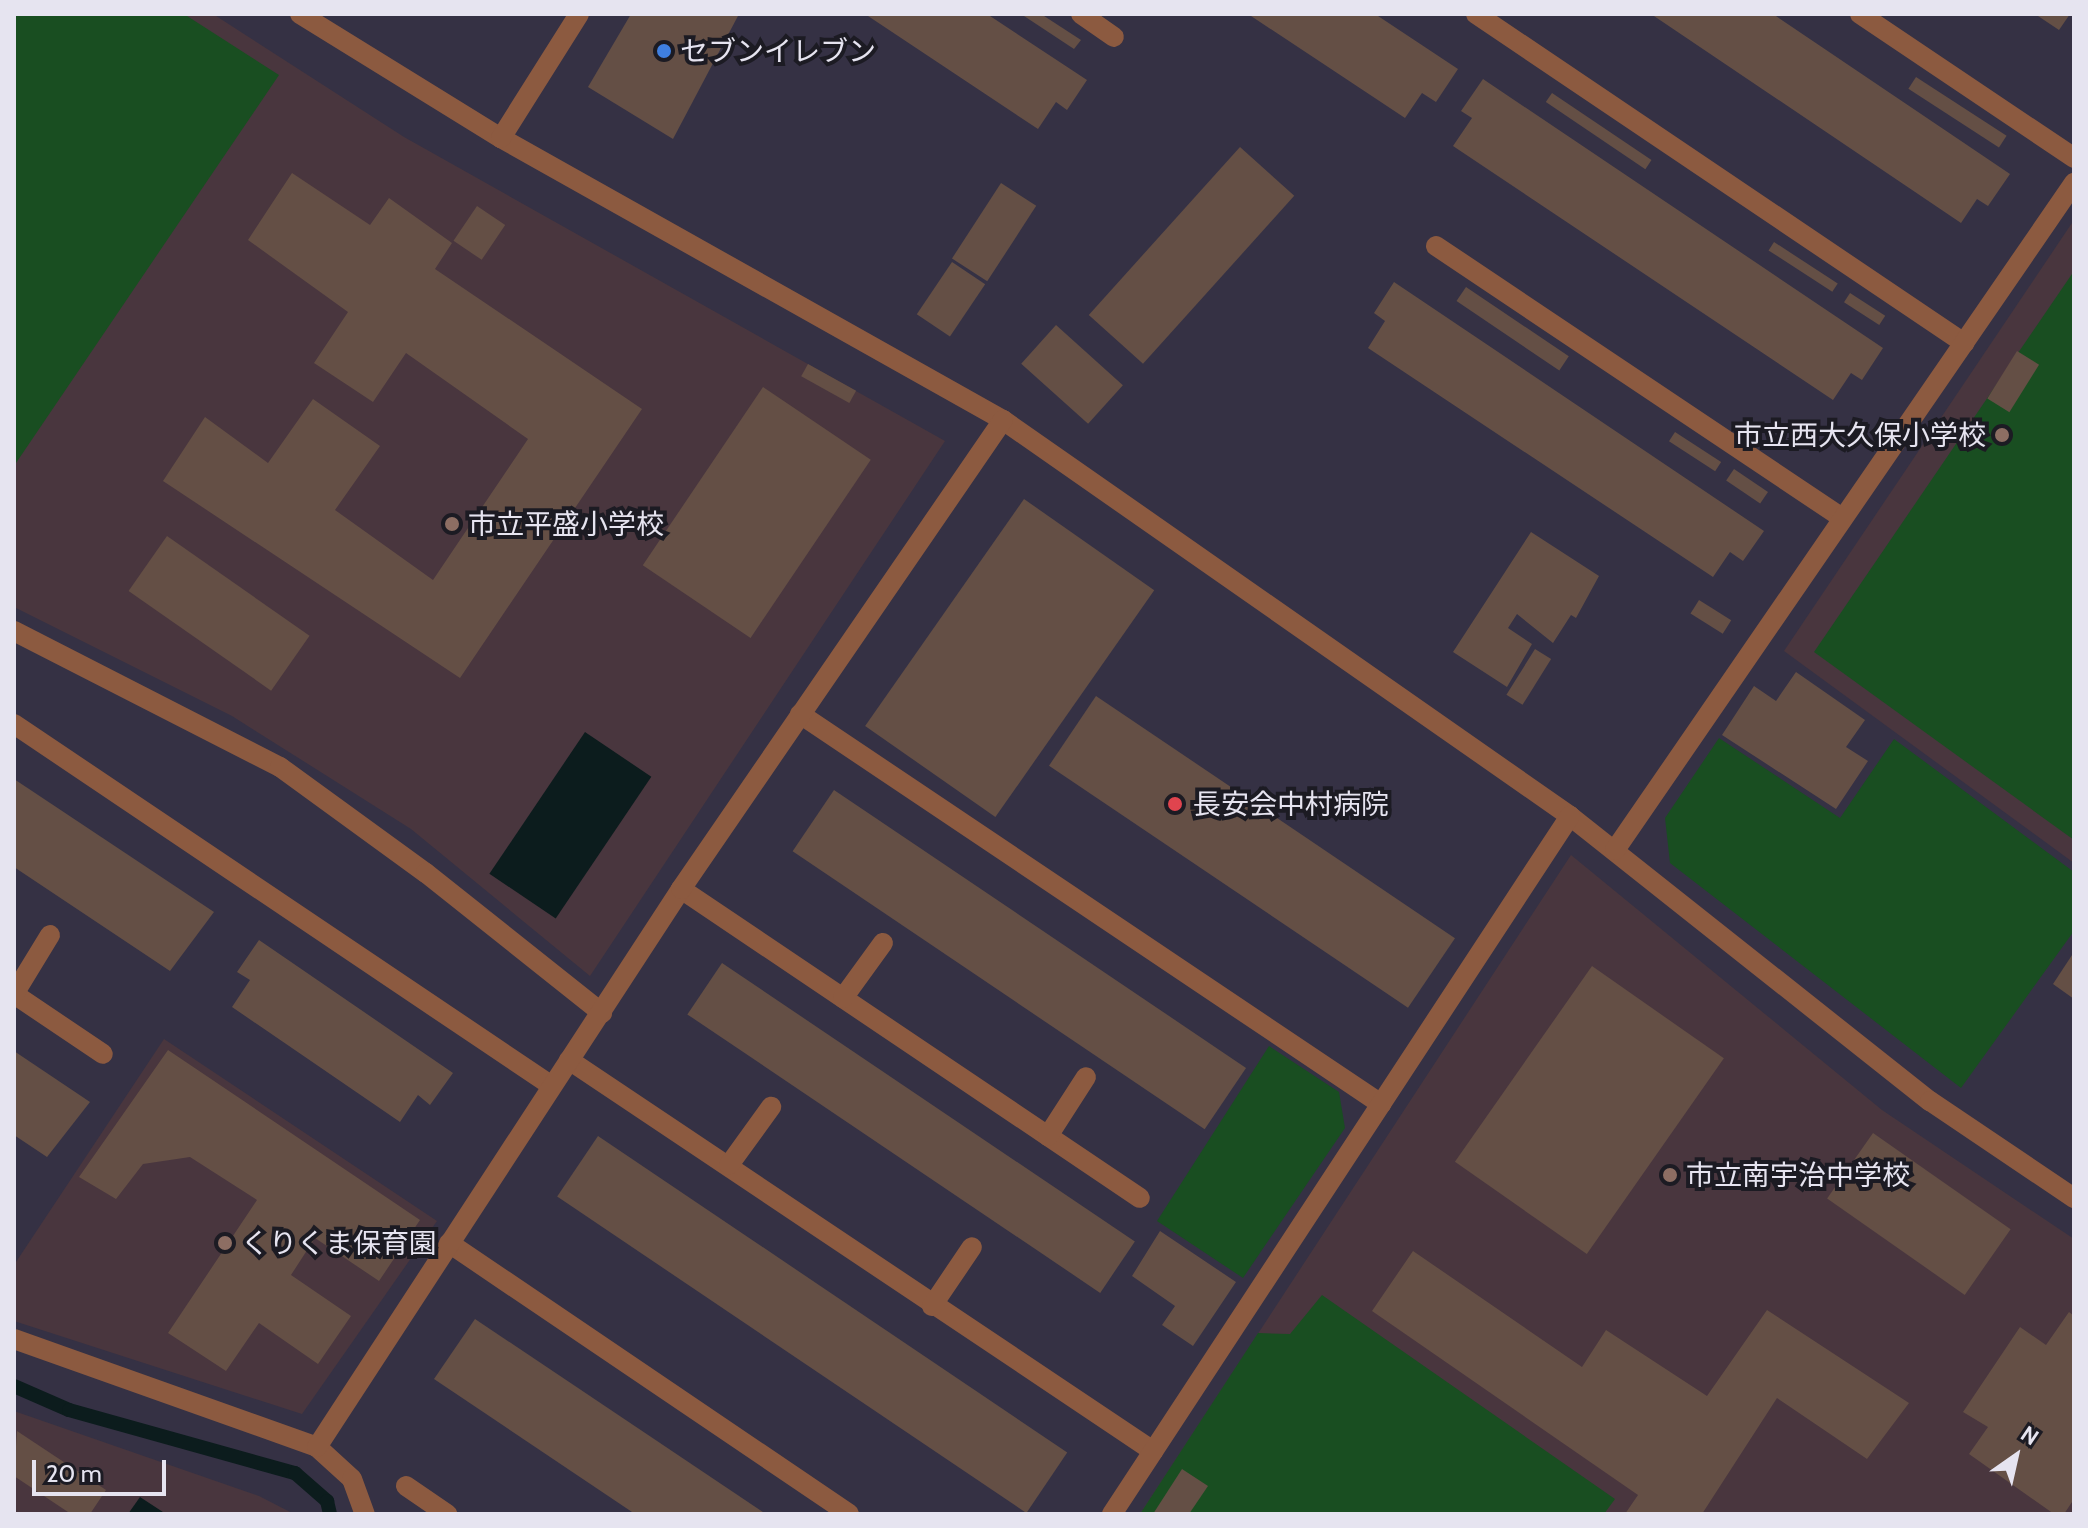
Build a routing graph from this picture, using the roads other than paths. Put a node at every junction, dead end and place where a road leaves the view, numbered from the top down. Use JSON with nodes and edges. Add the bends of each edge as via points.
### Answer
{"nodes":[{"id":1,"x":300,"y":14,"type":"edge"},
{"id":2,"x":579,"y":14,"type":"edge"},
{"id":3,"x":1081,"y":14,"type":"edge"},
{"id":4,"x":1476,"y":14,"type":"edge"},
{"id":5,"x":1860,"y":14,"type":"edge"},
{"id":6,"x":1114,"y":37,"type":"dead end"},
{"id":7,"x":501,"y":138,"type":"junction"},
{"id":8,"x":2074,"y":158,"type":"edge"},
{"id":9,"x":2074,"y":183,"type":"edge"},
{"id":10,"x":1436,"y":246,"type":"dead end"},
{"id":11,"x":1964,"y":343,"type":"junction"},
{"id":12,"x":1003,"y":420,"type":"junction"},
{"id":13,"x":1842,"y":518,"type":"junction"},
{"id":14,"x":14,"y":631,"type":"edge"},
{"id":15,"x":800,"y":714,"type":"junction"},
{"id":16,"x":14,"y":724,"type":"edge"},
{"id":17,"x":1570,"y":816,"type":"junction"},
{"id":18,"x":1615,"y":850,"type":"junction"},
{"id":19,"x":681,"y":889,"type":"junction"},
{"id":20,"x":50,"y":935,"type":"dead end"},
{"id":21,"x":883,"y":943,"type":"dead end"},
{"id":22,"x":14,"y":994,"type":"edge"},
{"id":23,"x":843,"y":998,"type":"junction"},
{"id":24,"x":602,"y":1013,"type":"junction"},
{"id":25,"x":103,"y":1054,"type":"dead end"},
{"id":26,"x":569,"y":1060,"type":"junction"},
{"id":27,"x":1086,"y":1077,"type":"dead end"},
{"id":28,"x":552,"y":1086,"type":"junction"},
{"id":29,"x":1381,"y":1104,"type":"junction"},
{"id":30,"x":771,"y":1107,"type":"dead end"},
{"id":31,"x":1048,"y":1136,"type":"junction"},
{"id":32,"x":729,"y":1165,"type":"junction"},
{"id":33,"x":1140,"y":1198,"type":"dead end"},
{"id":34,"x":2074,"y":1198,"type":"edge"},
{"id":35,"x":449,"y":1243,"type":"junction"},
{"id":36,"x":972,"y":1247,"type":"dead end"},
{"id":37,"x":932,"y":1306,"type":"junction"},
{"id":38,"x":14,"y":1339,"type":"edge"},
{"id":39,"x":317,"y":1447,"type":"junction"},
{"id":40,"x":1153,"y":1451,"type":"junction"},
{"id":41,"x":406,"y":1486,"type":"dead end"},
{"id":42,"x":365,"y":1514,"type":"edge"},
{"id":43,"x":447,"y":1514,"type":"edge"},
{"id":44,"x":849,"y":1514,"type":"edge"},
{"id":45,"x":1112,"y":1514,"type":"edge"}],
"edges":[{"from":1,"to":7,"type":"street"},
{"from":2,"to":7,"type":"street"},
{"from":3,"to":6,"type":"street"},
{"from":4,"to":11,"type":"street"},
{"from":5,"to":8,"type":"street"},
{"from":7,"to":12,"type":"street"},
{"from":9,"to":11,"type":"street"},
{"from":10,"to":13,"type":"street"},
{"from":11,"to":13,"type":"street"},
{"from":12,"to":15,"type":"street"},
{"from":12,"to":17,"type":"street"},
{"from":13,"to":18,"type":"street"},
{"from":14,"to":24,"type":"street","via":[[280,767],[426,873]]},
{"from":15,"to":19,"type":"street"},
{"from":15,"to":29,"type":"street"},
{"from":16,"to":28,"type":"street"},
{"from":17,"to":18,"type":"street"},
{"from":17,"to":29,"type":"street"},
{"from":18,"to":34,"type":"street","via":[[1930,1101]]},
{"from":19,"to":23,"type":"street"},
{"from":19,"to":24,"type":"street"},
{"from":20,"to":22,"type":"street"},
{"from":21,"to":23,"type":"street"},
{"from":22,"to":25,"type":"street"},
{"from":23,"to":31,"type":"street"},
{"from":24,"to":26,"type":"street"},
{"from":26,"to":28,"type":"street"},
{"from":26,"to":32,"type":"street"},
{"from":27,"to":31,"type":"street"},
{"from":28,"to":35,"type":"street"},
{"from":29,"to":40,"type":"street"},
{"from":30,"to":32,"type":"street"},
{"from":31,"to":33,"type":"street"},
{"from":32,"to":37,"type":"street"},
{"from":35,"to":39,"type":"street"},
{"from":35,"to":44,"type":"street"},
{"from":36,"to":37,"type":"street"},
{"from":37,"to":40,"type":"street"},
{"from":38,"to":39,"type":"street"},
{"from":39,"to":42,"type":"street","via":[[352,1479]]},
{"from":40,"to":45,"type":"street"},
{"from":41,"to":43,"type":"street"}]}
